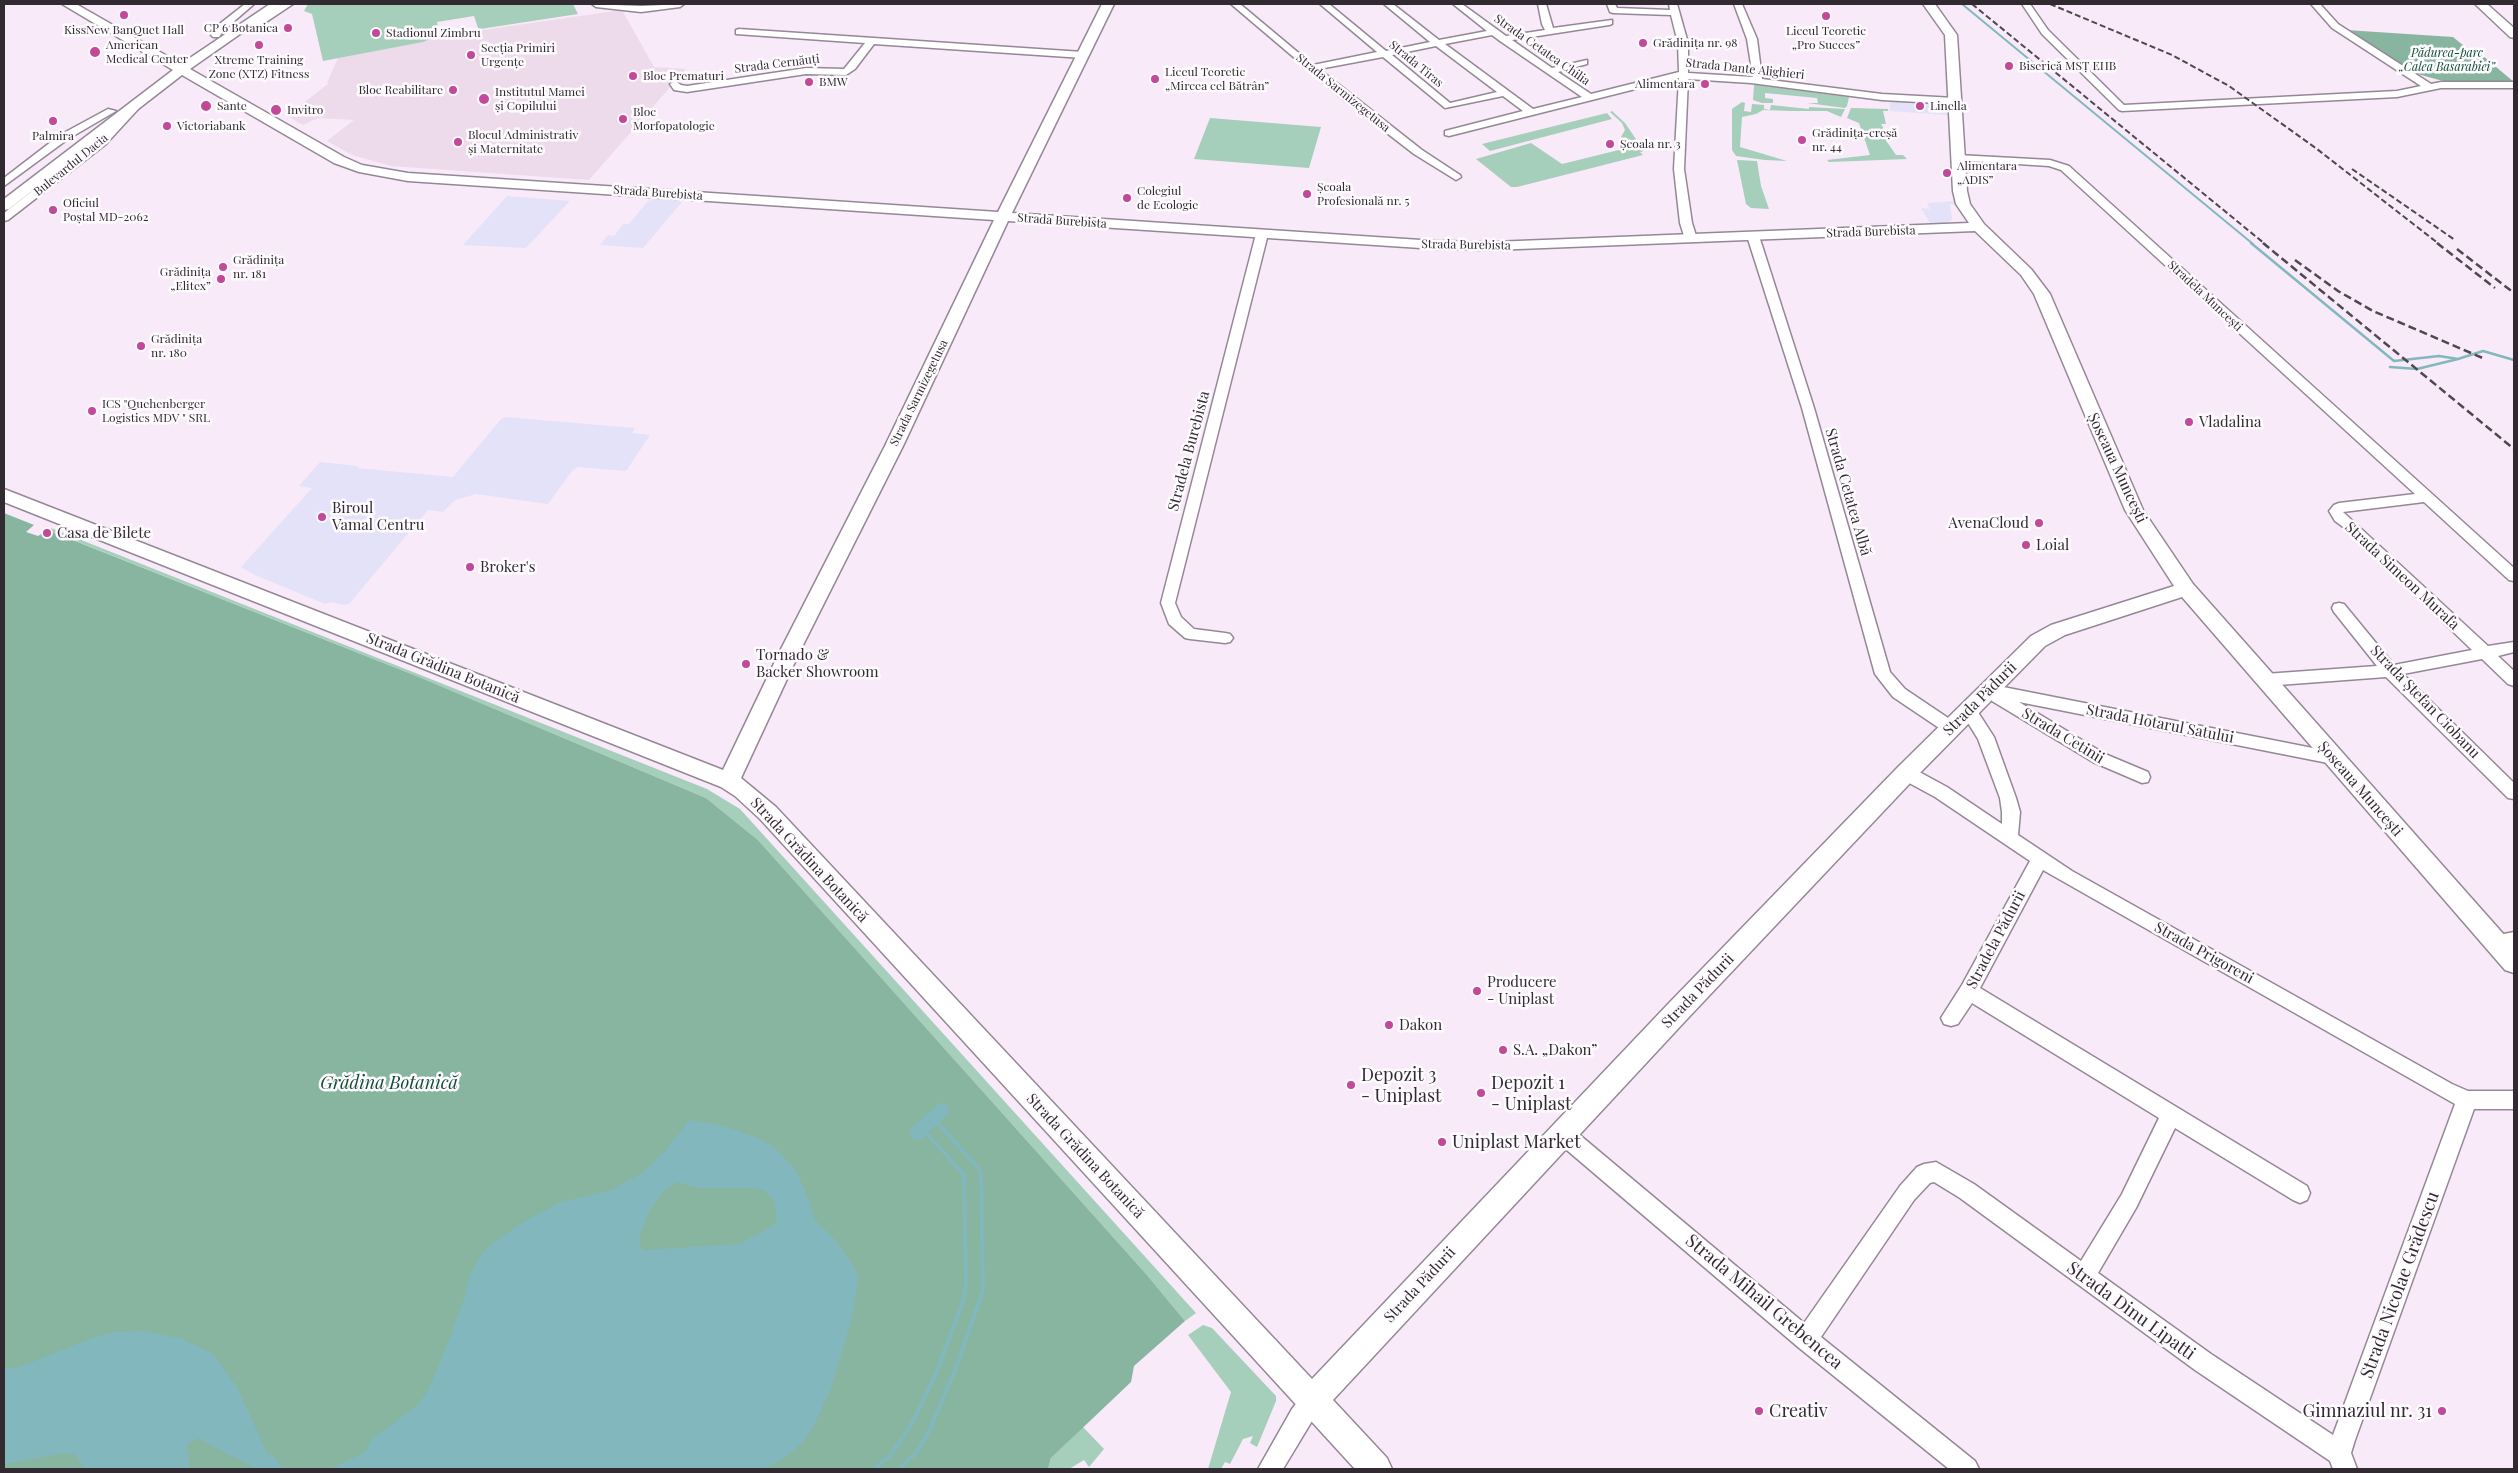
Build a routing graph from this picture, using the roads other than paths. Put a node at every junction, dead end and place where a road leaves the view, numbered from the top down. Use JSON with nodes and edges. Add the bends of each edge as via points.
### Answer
{"nodes":[{"id":1,"x":68,"y":4,"type":"edge"},
{"id":2,"x":250,"y":4,"type":"edge"},
{"id":3,"x":264,"y":4,"type":"edge"},
{"id":4,"x":277,"y":4,"type":"edge"},
{"id":5,"x":289,"y":4,"type":"edge"},
{"id":6,"x":596,"y":4,"type":"edge"},
{"id":7,"x":680,"y":4,"type":"edge"},
{"id":8,"x":1108,"y":4,"type":"edge"},
{"id":9,"x":1235,"y":4,"type":"edge"},
{"id":10,"x":1324,"y":4,"type":"edge"},
{"id":11,"x":1388,"y":4,"type":"edge"},
{"id":12,"x":1457,"y":4,"type":"edge"},
{"id":13,"x":1542,"y":4,"type":"edge"},
{"id":14,"x":1738,"y":4,"type":"edge"},
{"id":15,"x":1928,"y":4,"type":"edge"},
{"id":16,"x":2026,"y":4,"type":"edge"},
{"id":17,"x":2315,"y":4,"type":"edge"},
{"id":18,"x":2481,"y":4,"type":"edge"},
{"id":19,"x":1612,"y":7,"type":"edge"},
{"id":20,"x":1675,"y":8,"type":"edge"},
{"id":21,"x":1609,"y":22,"type":"dead end"},
{"id":22,"x":1550,"y":30,"type":"junction"},
{"id":23,"x":740,"y":32,"type":"dead end"},
{"id":24,"x":1494,"y":32,"type":"junction"},
{"id":25,"x":234,"y":33,"type":"junction"},
{"id":26,"x":2514,"y":34,"type":"edge"},
{"id":27,"x":216,"y":35,"type":"junction"},
{"id":28,"x":1503,"y":38,"type":"junction"},
{"id":29,"x":871,"y":41,"type":"junction"},
{"id":30,"x":1437,"y":43,"type":"junction"},
{"id":31,"x":1382,"y":54,"type":"junction"},
{"id":32,"x":1083,"y":55,"type":"junction"},
{"id":33,"x":1584,"y":62,"type":"dead end"},
{"id":34,"x":177,"y":68,"type":"junction"},
{"id":35,"x":1312,"y":68,"type":"junction"},
{"id":36,"x":1550,"y":71,"type":"junction"},
{"id":37,"x":1684,"y":75,"type":"junction"},
{"id":38,"x":1758,"y":81,"type":"junction"},
{"id":39,"x":675,"y":84,"type":"dead end"},
{"id":40,"x":2514,"y":85,"type":"edge"},
{"id":41,"x":2429,"y":87,"type":"junction"},
{"id":42,"x":1505,"y":93,"type":"junction"},
{"id":43,"x":1590,"y":98,"type":"junction"},
{"id":44,"x":1955,"y":101,"type":"junction"},
{"id":45,"x":135,"y":107,"type":"junction"},
{"id":46,"x":112,"y":111,"type":"junction"},
{"id":47,"x":1532,"y":113,"type":"junction"},
{"id":48,"x":1448,"y":133,"type":"dead end"},
{"id":49,"x":1958,"y":158,"type":"junction"},
{"id":50,"x":1456,"y":177,"type":"dead end"},
{"id":51,"x":4,"y":182,"type":"edge"},
{"id":52,"x":4,"y":194,"type":"edge"},
{"id":53,"x":4,"y":206,"type":"edge"},
{"id":54,"x":1003,"y":216,"type":"junction"},
{"id":55,"x":4,"y":218,"type":"edge"},
{"id":56,"x":1979,"y":227,"type":"junction"},
{"id":57,"x":1262,"y":234,"type":"junction"},
{"id":58,"x":1753,"y":236,"type":"junction"},
{"id":59,"x":1692,"y":239,"type":"junction"},
{"id":60,"x":4,"y":495,"type":"edge"},
{"id":61,"x":2425,"y":497,"type":"junction"},
{"id":62,"x":2514,"y":576,"type":"edge"},
{"id":63,"x":2186,"y":589,"type":"junction"},
{"id":64,"x":2339,"y":608,"type":"dead end"},
{"id":65,"x":1225,"y":638,"type":"dead end"},
{"id":66,"x":2514,"y":648,"type":"edge"},
{"id":67,"x":2484,"y":652,"type":"junction"},
{"id":68,"x":2390,"y":671,"type":"junction"},
{"id":69,"x":2265,"y":680,"type":"junction"},
{"id":70,"x":2514,"y":680,"type":"edge"},
{"id":71,"x":1988,"y":690,"type":"junction"},
{"id":72,"x":1968,"y":710,"type":"junction"},
{"id":73,"x":1950,"y":728,"type":"junction"},
{"id":74,"x":2332,"y":758,"type":"junction"},
{"id":75,"x":1906,"y":773,"type":"junction"},
{"id":76,"x":2142,"y":777,"type":"dead end"},
{"id":77,"x":729,"y":781,"type":"junction"},
{"id":78,"x":2514,"y":793,"type":"edge"},
{"id":79,"x":2009,"y":838,"type":"junction"},
{"id":80,"x":2039,"y":860,"type":"junction"},
{"id":81,"x":2505,"y":941,"type":"edge"},
{"id":82,"x":2514,"y":964,"type":"edge"},
{"id":83,"x":1968,"y":991,"type":"junction"},
{"id":84,"x":1951,"y":1018,"type":"dead end"},
{"id":85,"x":2467,"y":1100,"type":"junction"},
{"id":86,"x":2514,"y":1100,"type":"edge"},
{"id":87,"x":2171,"y":1114,"type":"junction"},
{"id":88,"x":1562,"y":1133,"type":"junction"},
{"id":89,"x":2300,"y":1193,"type":"dead end"},
{"id":90,"x":2084,"y":1277,"type":"junction"},
{"id":91,"x":1806,"y":1339,"type":"junction"},
{"id":92,"x":1312,"y":1401,"type":"junction"},
{"id":93,"x":2342,"y":1461,"type":"edge"},
{"id":94,"x":1270,"y":1469,"type":"edge"},
{"id":95,"x":1376,"y":1469,"type":"edge"},
{"id":96,"x":1967,"y":1469,"type":"edge"}],
"edges":[{"from":1,"to":34,"type":"main road","name":"Strada Burebista"},
{"from":2,"to":27,"type":"street","name":"Bulevardul Dacia"},
{"from":3,"to":27,"type":"main road","name":"Bulevardul Dacia"},
{"from":4,"to":25,"type":"main road","name":"Bulevardul Dacia"},
{"from":5,"to":25,"type":"street","name":"Bulevardul Dacia","via":[[257,24]]},
{"from":6,"to":7,"type":"street","via":[[641,9]]},
{"from":8,"to":32,"type":"main road","name":"Strada Sarmizegetusa"},
{"from":9,"to":35,"type":"street","name":"Strada Sarmizegetusa"},
{"from":10,"to":31,"type":"street","name":"Strada Tiras"},
{"from":11,"to":30,"type":"street","name":"Strada Tiras"},
{"from":12,"to":24,"type":"street","name":"Strada Cetatea Chilia"},
{"from":13,"to":22,"type":"street"},
{"from":14,"to":38,"type":"street","via":[[1752,39]]},
{"from":15,"to":44,"type":"main road","name":"Șoseaua Muncești","via":[[1951,35]]},
{"from":16,"to":41,"type":"street","via":[[2045,32],[2122,108],[2397,94]]},
{"from":17,"to":41,"type":"street","via":[[2335,26]]},
{"from":18,"to":26,"type":"main road"},
{"from":19,"to":20,"type":"street"},
{"from":20,"to":37,"type":"street","via":[[1683,43]]},
{"from":21,"to":22,"type":"street"},
{"from":22,"to":28,"type":"street"},
{"from":23,"to":29,"type":"street","name":"Strada Cernăuți"},
{"from":24,"to":28,"type":"street","name":"Strada Cetatea Chilia"},
{"from":24,"to":30,"type":"street"},
{"from":25,"to":34,"type":"main road","name":"Bulevardul Dacia"},
{"from":27,"to":34,"type":"main road","name":"Bulevardul Dacia"},
{"from":28,"to":36,"type":"street","name":"Strada Cetatea Chilia"},
{"from":29,"to":32,"type":"street","name":"Strada Cernăuți"},
{"from":29,"to":39,"type":"street","name":"Strada Cernăuți","via":[[846,72],[806,71],[687,89],[677,88]]},
{"from":30,"to":31,"type":"street"},
{"from":30,"to":42,"type":"street","name":"Strada Tiras"},
{"from":31,"to":35,"type":"street"},
{"from":31,"to":42,"type":"street","name":"Strada Tiras","via":[[1448,106]]},
{"from":32,"to":54,"type":"main road","name":"Strada Sarmizegetusa"},
{"from":33,"to":36,"type":"street"},
{"from":34,"to":45,"type":"main road","name":"Bulevardul Dacia"},
{"from":34,"to":46,"type":"main road","name":"Bulevardul Dacia"},
{"from":34,"to":54,"type":"main road","name":"Strada Burebista","via":[[339,160],[380,172],[408,177]]},
{"from":35,"to":50,"type":"street","name":"Strada Sarmizegetusa","via":[[1399,138]]},
{"from":36,"to":43,"type":"street","name":"Strada Cetatea Chilia"},
{"from":37,"to":38,"type":"street","name":"Strada Dante Alighieri"},
{"from":37,"to":43,"type":"street","name":"Strada Dante Alighieri"},
{"from":37,"to":59,"type":"street","via":[[1678,169],[1686,223]]},
{"from":38,"to":44,"type":"street","name":"Strada Dante Alighieri","via":[[1882,97]]},
{"from":40,"to":41,"type":"street"},
{"from":42,"to":47,"type":"street","name":"Strada Tiras"},
{"from":43,"to":47,"type":"street","name":"Strada Dante Alighieri"},
{"from":44,"to":49,"type":"main road","name":"Șoseaua Muncești"},
{"from":45,"to":53,"type":"main road","name":"Bulevardul Dacia"},
{"from":45,"to":55,"type":"street","name":"Bulevardul Dacia","via":[[102,142]]},
{"from":46,"to":51,"type":"street","name":"Bulevardul Dacia","via":[[64,137]]},
{"from":46,"to":52,"type":"main road","name":"Bulevardul Dacia"},
{"from":47,"to":48,"type":"street","name":"Strada Dante Alighieri"},
{"from":49,"to":56,"type":"main road","name":"Șoseaua Muncești","via":[[1963,204]]},
{"from":49,"to":61,"type":"street","name":"Stradela Muncești","via":[[2050,163],[2065,168]]},
{"from":54,"to":57,"type":"main road","name":"Strada Burebista"},
{"from":54,"to":77,"type":"main road","name":"Strada Sarmizegetusa"},
{"from":56,"to":58,"type":"main road","name":"Strada Burebista"},
{"from":56,"to":63,"type":"main road","name":"Șoseaua Muncești","via":[[2026,272],[2042,294],[2134,510]]},
{"from":57,"to":59,"type":"main road","name":"Strada Burebista","via":[[1492,246]]},
{"from":57,"to":65,"type":"street","name":"Stradela Burebista","via":[[1168,603],[1174,620],[1190,634]]},
{"from":58,"to":59,"type":"main road","name":"Strada Burebista"},
{"from":58,"to":73,"type":"street","name":"Strada Cetatea Albă","via":[[1808,408],[1883,674],[1899,693]]},
{"from":60,"to":77,"type":"main road","name":"Strada Grădina Botanică"},
{"from":61,"to":62,"type":"street"},
{"from":61,"to":67,"type":"street","name":"Strada Simeon Murafa","via":[[2361,504],[2336,511]]},
{"from":63,"to":69,"type":"main road","name":"Șoseaua Muncești"},
{"from":63,"to":71,"type":"main road","name":"Strada Pădurii","via":[[2048,635]]},
{"from":64,"to":68,"type":"street","name":"Strada Ștefan Ciobanu"},
{"from":66,"to":67,"type":"street"},
{"from":67,"to":68,"type":"street"},
{"from":67,"to":70,"type":"street","name":"Strada Simeon Murafa"},
{"from":68,"to":69,"type":"street"},
{"from":68,"to":78,"type":"street","name":"Strada Ștefan Ciobanu"},
{"from":69,"to":74,"type":"main road","name":"Șoseaua Muncești"},
{"from":71,"to":72,"type":"main road","name":"Strada Pădurii"},
{"from":71,"to":74,"type":"street","name":"Strada Hotarul Satului"},
{"from":71,"to":76,"type":"street","name":"Strada Cetinii","via":[[2099,758]]},
{"from":72,"to":73,"type":"main road","name":"Strada Pădurii"},
{"from":72,"to":79,"type":"street","via":[[1986,736],[2008,798],[2011,812]]},
{"from":73,"to":75,"type":"main road","name":"Strada Pădurii"},
{"from":74,"to":81,"type":"main road","name":"Șoseaua Muncești"},
{"from":75,"to":79,"type":"street","name":"Strada Prigoreni","via":[[1941,792]]},
{"from":75,"to":88,"type":"main road","name":"Strada Pădurii"},
{"from":77,"to":92,"type":"main road","name":"Strada Grădina Botanică","via":[[768,813]]},
{"from":79,"to":80,"type":"street","name":"Strada Prigoreni"},
{"from":80,"to":83,"type":"street","name":"Stradela Pădurii"},
{"from":80,"to":85,"type":"street","name":"Strada Prigoreni"},
{"from":81,"to":82,"type":"main road","name":"Șoseaua Muncești"},
{"from":83,"to":84,"type":"street","name":"Stradela Pădurii"},
{"from":83,"to":87,"type":"street"},
{"from":85,"to":86,"type":"street","name":"Strada Prigoreni"},
{"from":85,"to":93,"type":"street","name":"Strada Nicolae Grădescu"},
{"from":87,"to":89,"type":"street"},
{"from":87,"to":90,"type":"street","via":[[2129,1201]]},
{"from":88,"to":91,"type":"street","name":"Strada Mihail Grebencea"},
{"from":88,"to":92,"type":"main road","name":"Strada Pădurii"},
{"from":90,"to":91,"type":"street","name":"Strada Dinu Lipatti","via":[[1954,1182],[1936,1172],[1924,1174]]},
{"from":90,"to":93,"type":"street","name":"Strada Dinu Lipatti"},
{"from":91,"to":96,"type":"street","name":"Strada Mihail Grebencea"},
{"from":92,"to":94,"type":"street","name":"Strada Pădurii"},
{"from":92,"to":95,"type":"main road","name":"Strada Grădina Botanică"}]}
